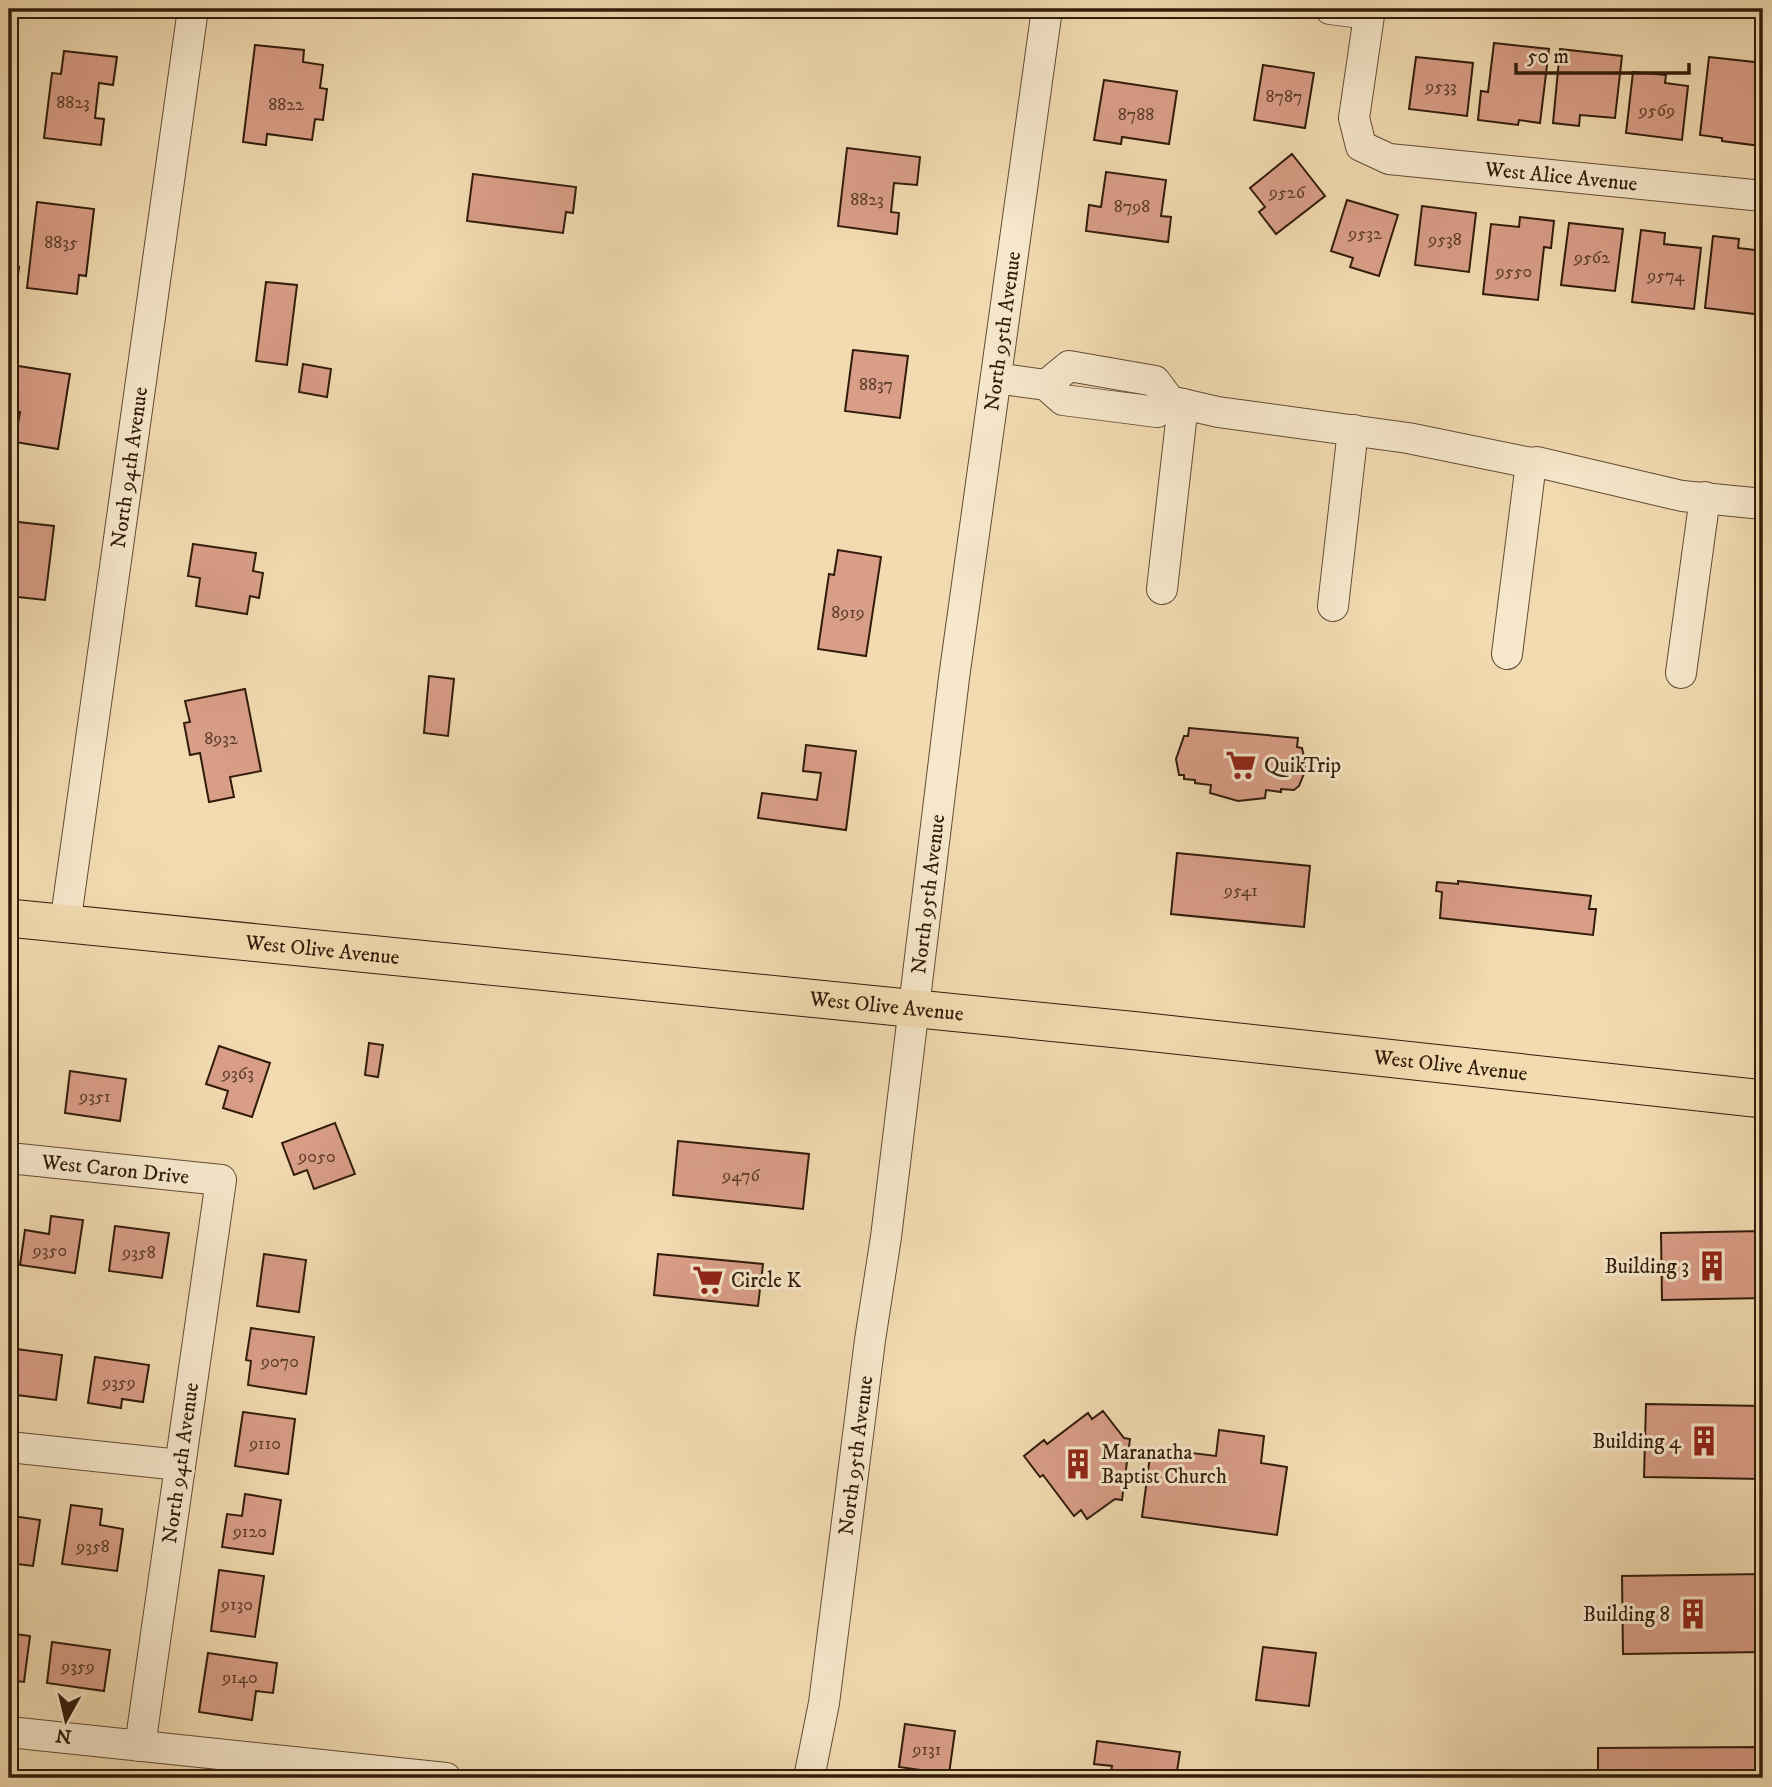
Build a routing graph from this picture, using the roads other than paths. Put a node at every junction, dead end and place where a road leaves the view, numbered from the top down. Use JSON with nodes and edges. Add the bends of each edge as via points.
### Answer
{"nodes":[{"id":1,"x":193,"y":9,"type":"edge"},
{"id":2,"x":1047,"y":9,"type":"edge"},
{"id":3,"x":1330,"y":9,"type":"edge"},
{"id":4,"x":1370,"y":12,"type":"edge"},
{"id":5,"x":1763,"y":196,"type":"edge"},
{"id":6,"x":996,"y":378,"type":"junction"},
{"id":7,"x":1176,"y":402,"type":"junction"},
{"id":8,"x":1353,"y":430,"type":"junction"},
{"id":9,"x":1531,"y":463,"type":"junction"},
{"id":10,"x":1704,"y":496,"type":"junction"},
{"id":11,"x":1763,"y":504,"type":"edge"},
{"id":12,"x":1162,"y":589,"type":"dead end"},
{"id":13,"x":1333,"y":606,"type":"dead end"},
{"id":14,"x":1507,"y":654,"type":"dead end"},
{"id":15,"x":1681,"y":673,"type":"dead end"},
{"id":16,"x":9,"y":918,"type":"edge"},
{"id":17,"x":65,"y":925,"type":"junction"},
{"id":18,"x":914,"y":1009,"type":"junction"},
{"id":19,"x":1763,"y":1099,"type":"edge"},
{"id":20,"x":9,"y":1158,"type":"edge"},
{"id":21,"x":221,"y":1180,"type":"joint"},
{"id":22,"x":9,"y":1447,"type":"edge"},
{"id":23,"x":180,"y":1465,"type":"junction"},
{"id":24,"x":9,"y":1732,"type":"edge"},
{"id":25,"x":140,"y":1746,"type":"junction"},
{"id":26,"x":446,"y":1778,"type":"edge"},
{"id":27,"x":809,"y":1778,"type":"edge"}],
"edges":[{"from":1,"to":17,"type":"street","name":"North 94th Avenue"},
{"from":2,"to":6,"type":"street","name":"North 95th Avenue"},
{"from":3,"to":4,"type":"street"},
{"from":4,"to":5,"type":"street","name":"West Alice Avenue","via":[[1354,118],[1361,146],[1390,159]]},
{"from":6,"to":7,"type":"street","via":[[1046,385],[1063,400],[1157,412]]},
{"from":6,"to":18,"type":"street","name":"North 95th Avenue"},
{"from":7,"to":8,"type":"street"},
{"from":7,"to":12,"type":"street"},
{"from":8,"to":9,"type":"street"},
{"from":8,"to":13,"type":"street"},
{"from":9,"to":10,"type":"street","via":[[1682,496]]},
{"from":9,"to":14,"type":"street"},
{"from":10,"to":11,"type":"street"},
{"from":10,"to":15,"type":"street"},
{"from":16,"to":17,"type":"main road","name":"West Olive Avenue"},
{"from":17,"to":18,"type":"main road","name":"West Olive Avenue"},
{"from":18,"to":19,"type":"main road","name":"West Olive Avenue"},
{"from":18,"to":27,"type":"street","name":"North 95th Avenue","via":[[824,1703]]},
{"from":20,"to":21,"type":"street","name":"West Caron Drive"},
{"from":21,"to":23,"type":"street","name":"North 94th Avenue"},
{"from":22,"to":23,"type":"street"},
{"from":23,"to":25,"type":"street","name":"North 94th Avenue"},
{"from":24,"to":25,"type":"street"},
{"from":25,"to":26,"type":"street"}]}
